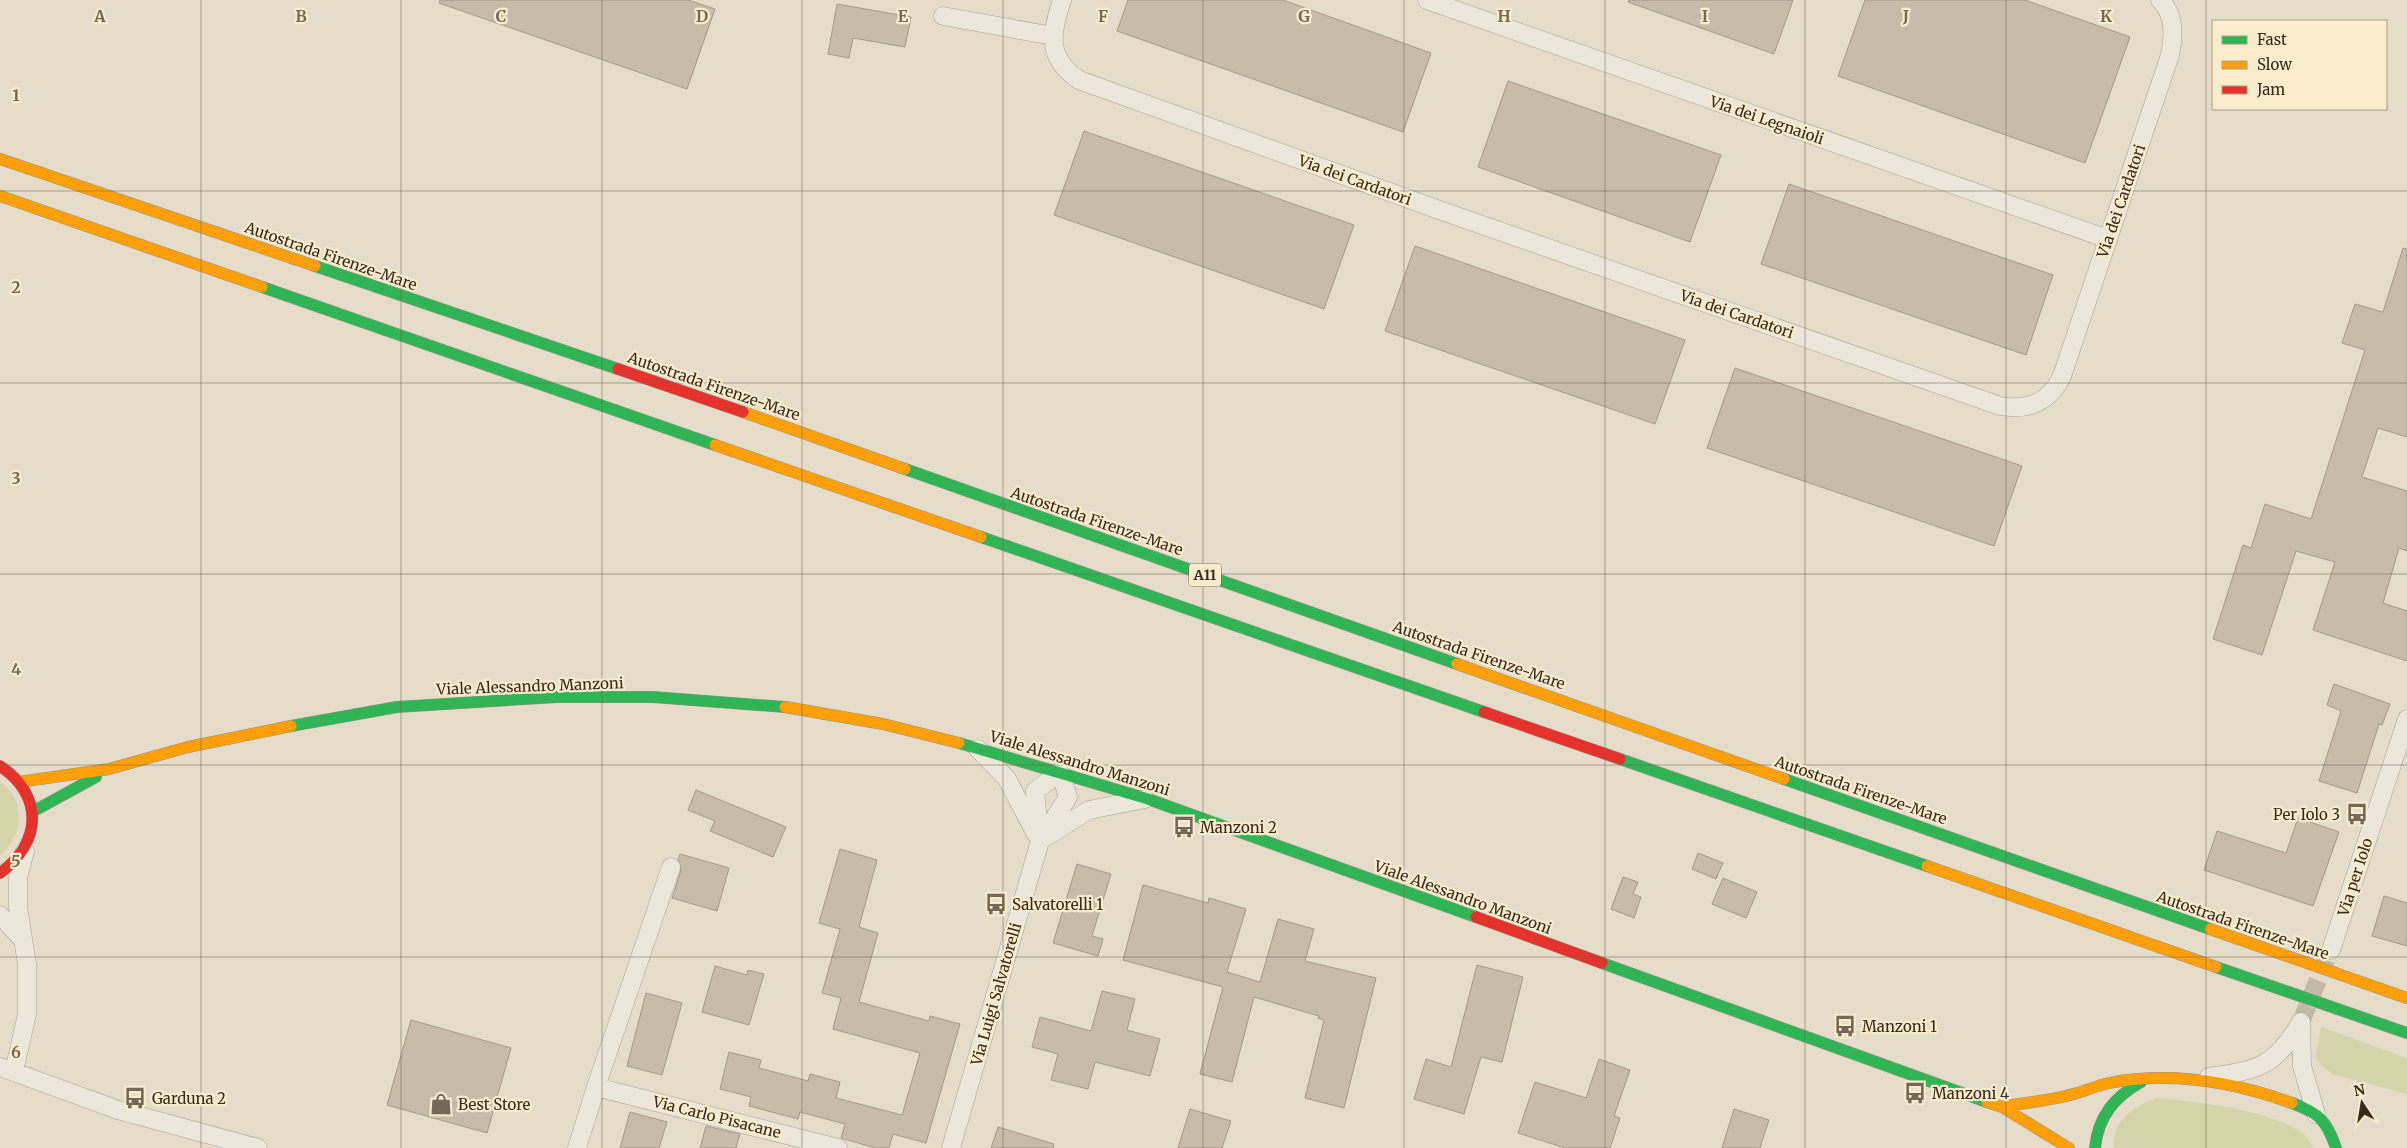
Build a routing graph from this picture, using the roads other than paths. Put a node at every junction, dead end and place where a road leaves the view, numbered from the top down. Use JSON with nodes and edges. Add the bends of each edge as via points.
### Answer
{"nodes":[{"id":1,"x":1062,"y":0,"type":"edge"},
{"id":2,"x":1427,"y":0,"type":"edge"},
{"id":3,"x":2160,"y":0,"type":"edge"},
{"id":4,"x":943,"y":16,"type":"dead end"},
{"id":5,"x":1053,"y":36,"type":"junction"},
{"id":6,"x":0,"y":159,"type":"edge"},
{"id":7,"x":0,"y":196,"type":"edge"},
{"id":8,"x":2108,"y":239,"type":"junction"},
{"id":9,"x":2407,"y":719,"type":"edge"},
{"id":10,"x":976,"y":747,"type":"junction"},
{"id":11,"x":0,"y":766,"type":"edge"},
{"id":12,"x":109,"y":769,"type":"junction"},
{"id":13,"x":1060,"y":772,"type":"junction"},
{"id":14,"x":20,"y":782,"type":"junction"},
{"id":15,"x":1148,"y":799,"type":"junction"},
{"id":16,"x":32,"y":812,"type":"junction"},
{"id":17,"x":1040,"y":840,"type":"junction"},
{"id":18,"x":25,"y":848,"type":"junction"},
{"id":19,"x":671,"y":867,"type":"dead end"},
{"id":20,"x":0,"y":873,"type":"edge"},
{"id":21,"x":0,"y":915,"type":"edge"},
{"id":22,"x":22,"y":939,"type":"junction"},
{"id":23,"x":2330,"y":950,"type":"tunnel mouth"},
{"id":24,"x":2407,"y":998,"type":"edge"},
{"id":25,"x":2407,"y":1033,"type":"edge"},
{"id":26,"x":7,"y":1069,"type":"edge"},
{"id":27,"x":2148,"y":1078,"type":"junction"},
{"id":28,"x":2199,"y":1079,"type":"junction"},
{"id":29,"x":596,"y":1086,"type":"junction"},
{"id":30,"x":2002,"y":1107,"type":"junction"},
{"id":31,"x":2316,"y":1114,"type":"junction"},
{"id":32,"x":2337,"y":1146,"type":"edge"},
{"id":33,"x":258,"y":1148,"type":"edge"},
{"id":34,"x":577,"y":1148,"type":"edge"},
{"id":35,"x":838,"y":1148,"type":"edge"},
{"id":36,"x":951,"y":1148,"type":"edge"},
{"id":37,"x":2069,"y":1148,"type":"edge"},
{"id":38,"x":2095,"y":1148,"type":"edge"}],
"edges":[{"from":1,"to":5,"type":"street"},
{"from":2,"to":8,"type":"street","name":"Via dei Legnaioli"},
{"from":3,"to":8,"type":"street","name":"Via dei Cardatori","via":[[2173,32],[2170,55]]},
{"from":4,"to":5,"type":"street"},
{"from":5,"to":8,"type":"street","name":"Via dei Cardatori","via":[[1058,60],[1078,80],[1442,212],[2014,409],[2031,407],[2056,389]]},
{"from":6,"to":24,"type":"main road","name":"Autostrada Firenze-Mare","number":"A11","via":[[750,414]]},
{"from":7,"to":25,"type":"main road","number":"A11"},
{"from":9,"to":23,"type":"street","name":"Via per Iolo"},
{"from":10,"to":12,"type":"main road","name":"Viale Alessandro Manzoni","via":[[883,724],[784,707],[653,697],[557,697],[397,707],[222,739]]},
{"from":10,"to":13,"type":"main road","name":"Viale Alessandro Manzoni"},
{"from":10,"to":17,"type":"street","via":[[1007,779]]},
{"from":11,"to":14,"type":"main road"},
{"from":12,"to":14,"type":"main road"},
{"from":12,"to":16,"type":"main road"},
{"from":13,"to":15,"type":"main road","name":"Viale Alessandro Manzoni"},
{"from":13,"to":17,"type":"street","name":"Via Luigi Salvatorelli","via":[[1068,797]]},
{"from":13,"to":17,"type":"street","name":"Via Luigi Salvatorelli","via":[[1035,791]]},
{"from":14,"to":16,"type":"main road"},
{"from":15,"to":17,"type":"street","via":[[1089,810]]},
{"from":15,"to":30,"type":"main road","name":"Viale Alessandro Manzoni"},
{"from":16,"to":18,"type":"main road","via":[[32,831]]},
{"from":17,"to":36,"type":"street","name":"Via Luigi Salvatorelli"},
{"from":18,"to":20,"type":"main road","via":[[14,863]]},
{"from":18,"to":22,"type":"street","via":[[18,878]]},
{"from":19,"to":29,"type":"street"},
{"from":21,"to":22,"type":"street"},
{"from":22,"to":26,"type":"street","via":[[27,964],[27,1014]]},
{"from":26,"to":33,"type":"street","via":[[118,1110]]},
{"from":27,"to":28,"type":"main road"},
{"from":27,"to":30,"type":"main road","via":[[2109,1083],[2067,1096]]},
{"from":27,"to":38,"type":"main road","via":[[2116,1097],[2105,1111]]},
{"from":28,"to":31,"type":"main road","via":[[2268,1095]]},
{"from":28,"to":31,"type":"street","via":[[2250,1071],[2276,1057],[2301,1022],[2302,1066]]},
{"from":29,"to":34,"type":"street"},
{"from":29,"to":35,"type":"street","name":"Via Carlo Pisacane"},
{"from":30,"to":37,"type":"main road","name":"Viale Alessandro Manzoni"},
{"from":31,"to":32,"type":"main road","via":[[2329,1128]]}]}
